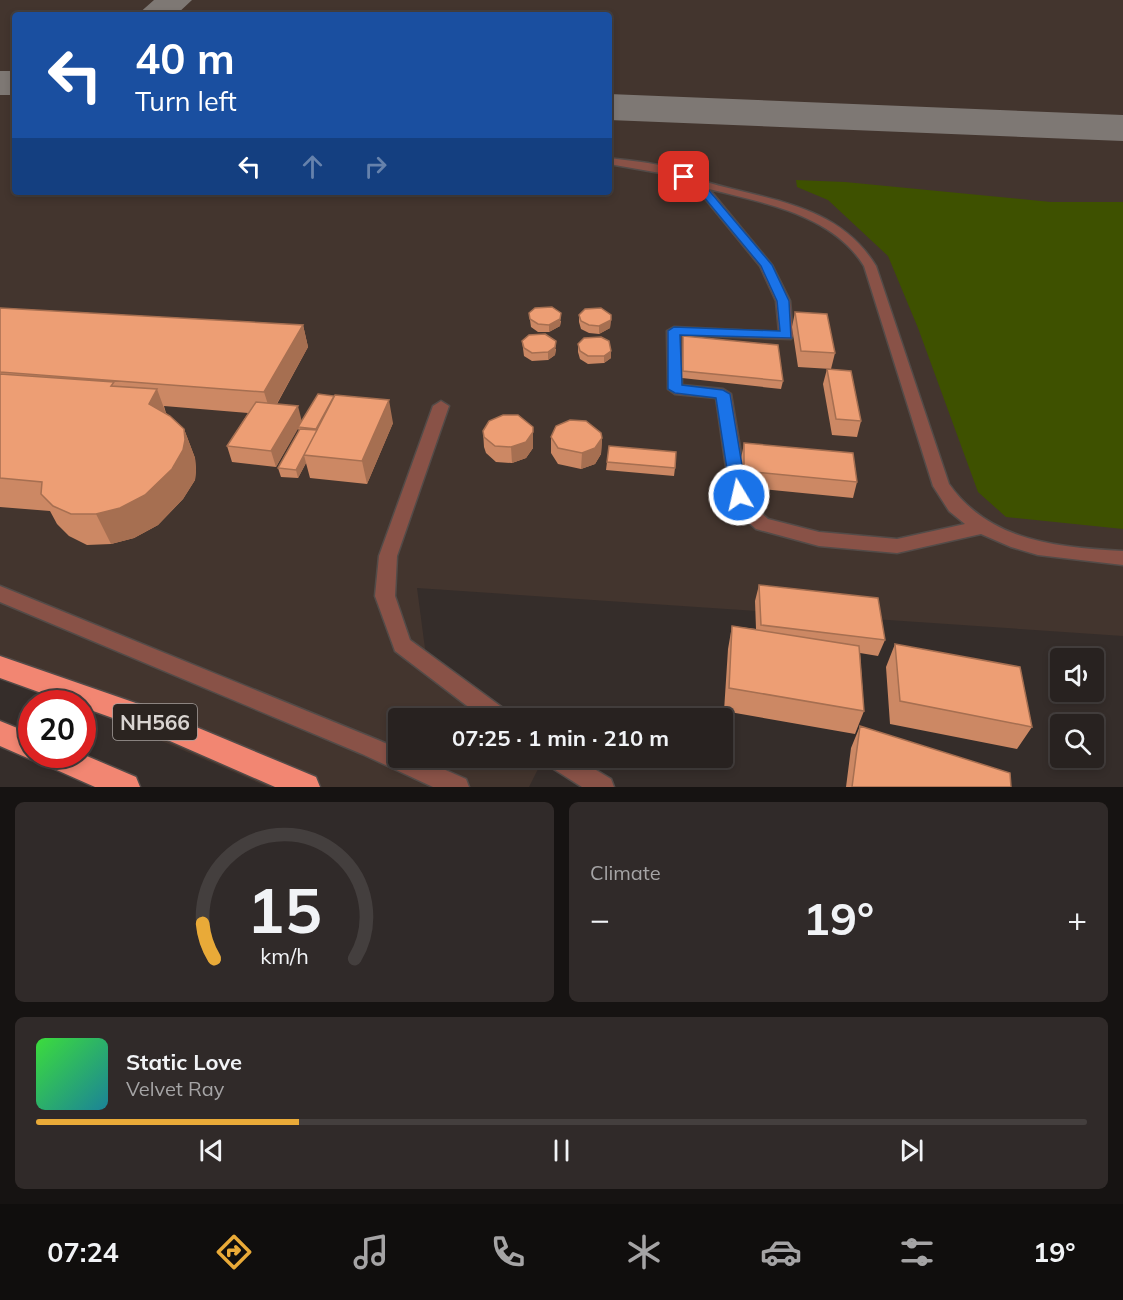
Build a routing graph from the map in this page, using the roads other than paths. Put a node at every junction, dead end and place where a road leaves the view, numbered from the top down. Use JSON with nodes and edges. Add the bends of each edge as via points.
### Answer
{"nodes":[{"id":1,"x":612,"y":162,"type":"edge"},
{"id":2,"x":698,"y":183,"type":"junction"},
{"id":3,"x":441,"y":406,"type":"dead end"},
{"id":4,"x":984,"y":527,"type":"junction"},
{"id":5,"x":1123,"y":558,"type":"edge"},
{"id":6,"x":0,"y":594,"type":"edge"},
{"id":7,"x":0,"y":667,"type":"edge"},
{"id":8,"x":486,"y":708,"type":"edge"},
{"id":9,"x":0,"y":733,"type":"edge"},
{"id":10,"x":18,"y":741,"type":"edge"},
{"id":11,"x":82,"y":768,"type":"edge"},
{"id":12,"x":573,"y":768,"type":"edge"},
{"id":13,"x":126,"y":787,"type":"edge"},
{"id":14,"x":306,"y":787,"type":"edge"},
{"id":15,"x":458,"y":787,"type":"edge"},
{"id":16,"x":603,"y":787,"type":"edge"}],
"edges":[{"from":1,"to":2,"type":"street","via":[[669,171]]},
{"from":2,"to":4,"type":"street","via":[[796,212],[829,225],[854,242],[870,266],[941,486],[960,511]]},
{"from":2,"to":4,"type":"street","via":[[766,265],[783,301],[786,336],[674,331],[675,389],[723,394],[739,495],[745,509],[762,524],[819,540],[897,546]]},
{"from":3,"to":8,"type":"street","via":[[387,556],[385,596],[402,645]]},
{"from":4,"to":5,"type":"street","via":[[1028,547],[1074,556]]},
{"from":6,"to":15,"type":"street"},
{"from":7,"to":14,"type":"highway","number":"NH566","via":[[144,717]]},
{"from":9,"to":10,"type":"highway"},
{"from":11,"to":13,"type":"highway"},
{"from":12,"to":16,"type":"street"}]}
